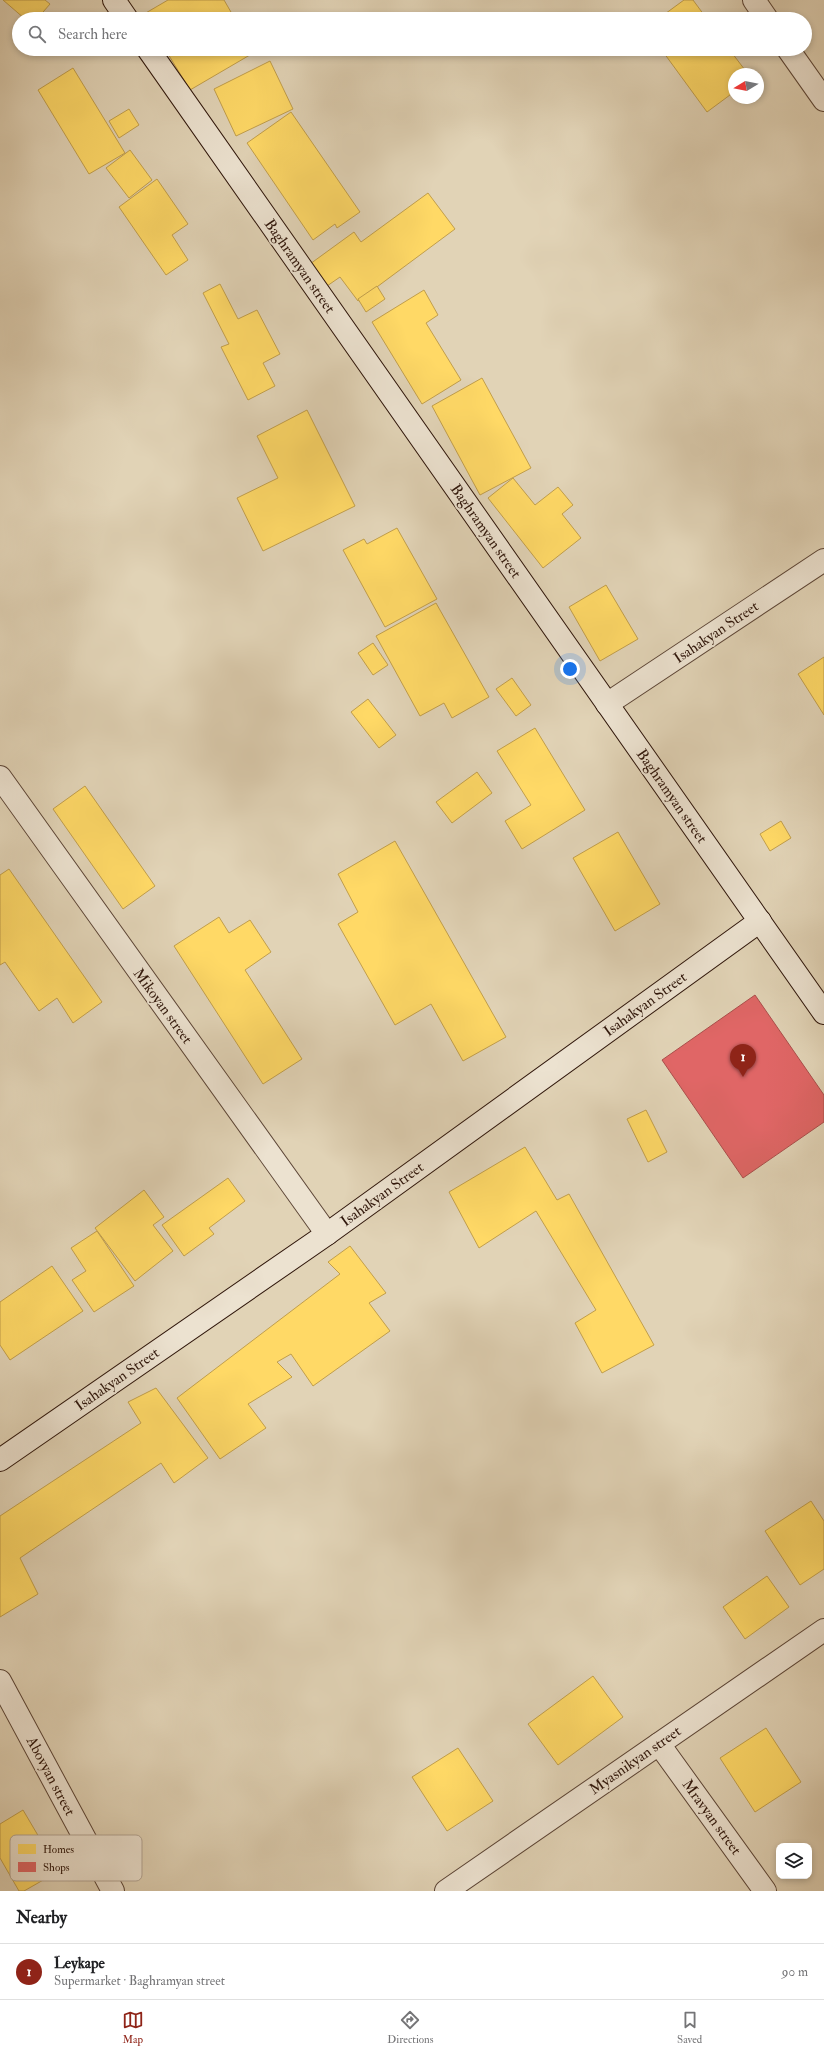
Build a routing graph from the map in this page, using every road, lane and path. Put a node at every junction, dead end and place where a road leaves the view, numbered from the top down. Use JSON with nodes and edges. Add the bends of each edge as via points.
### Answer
{"nodes":[{"id":1,"x":114,"y":0,"type":"edge"},
{"id":2,"x":754,"y":0,"type":"edge"},
{"id":3,"x":122,"y":12,"type":"edge"},
{"id":4,"x":762,"y":12,"type":"edge"},
{"id":5,"x":153,"y":56,"type":"edge"},
{"id":6,"x":793,"y":56,"type":"edge"},
{"id":7,"x":824,"y":100,"type":"edge"},
{"id":8,"x":824,"y":560,"type":"edge"},
{"id":9,"x":607,"y":704,"type":"junction"},
{"id":10,"x":0,"y":777,"type":"edge"},
{"id":11,"x":760,"y":921,"type":"junction"},
{"id":12,"x":824,"y":1013,"type":"edge"},
{"id":13,"x":327,"y":1234,"type":"junction"},
{"id":14,"x":0,"y":1460,"type":"edge"},
{"id":15,"x":824,"y":1630,"type":"edge"},
{"id":16,"x":0,"y":1681,"type":"edge"},
{"id":17,"x":659,"y":1744,"type":"junction"},
{"id":18,"x":83,"y":1835,"type":"edge"},
{"id":19,"x":108,"y":1881,"type":"edge"},
{"id":20,"x":113,"y":1891,"type":"edge"},
{"id":21,"x":446,"y":1891,"type":"edge"},
{"id":22,"x":765,"y":1891,"type":"edge"}],
"edges":[{"from":1,"to":3,"type":"street"},
{"from":2,"to":4,"type":"street"},
{"from":5,"to":9,"type":"street","name":"Baghramyan street"},
{"from":6,"to":7,"type":"street"},
{"from":8,"to":9,"type":"street","name":"Isahakyan Street"},
{"from":9,"to":11,"type":"street","name":"Baghramyan street"},
{"from":10,"to":13,"type":"street","name":"Mikoyan street"},
{"from":11,"to":12,"type":"street","name":"Baghramyan street"},
{"from":11,"to":13,"type":"street","name":"Isahakyan Street"},
{"from":13,"to":14,"type":"street","name":"Isahakyan Street"},
{"from":15,"to":17,"type":"street","name":"Myasnikyan street"},
{"from":16,"to":18,"type":"street","name":"Abovyan street"},
{"from":17,"to":21,"type":"street","name":"Myasnikyan street"},
{"from":17,"to":22,"type":"street","name":"Mravyan street"},
{"from":19,"to":20,"type":"street","name":"Abovyan street"}]}
